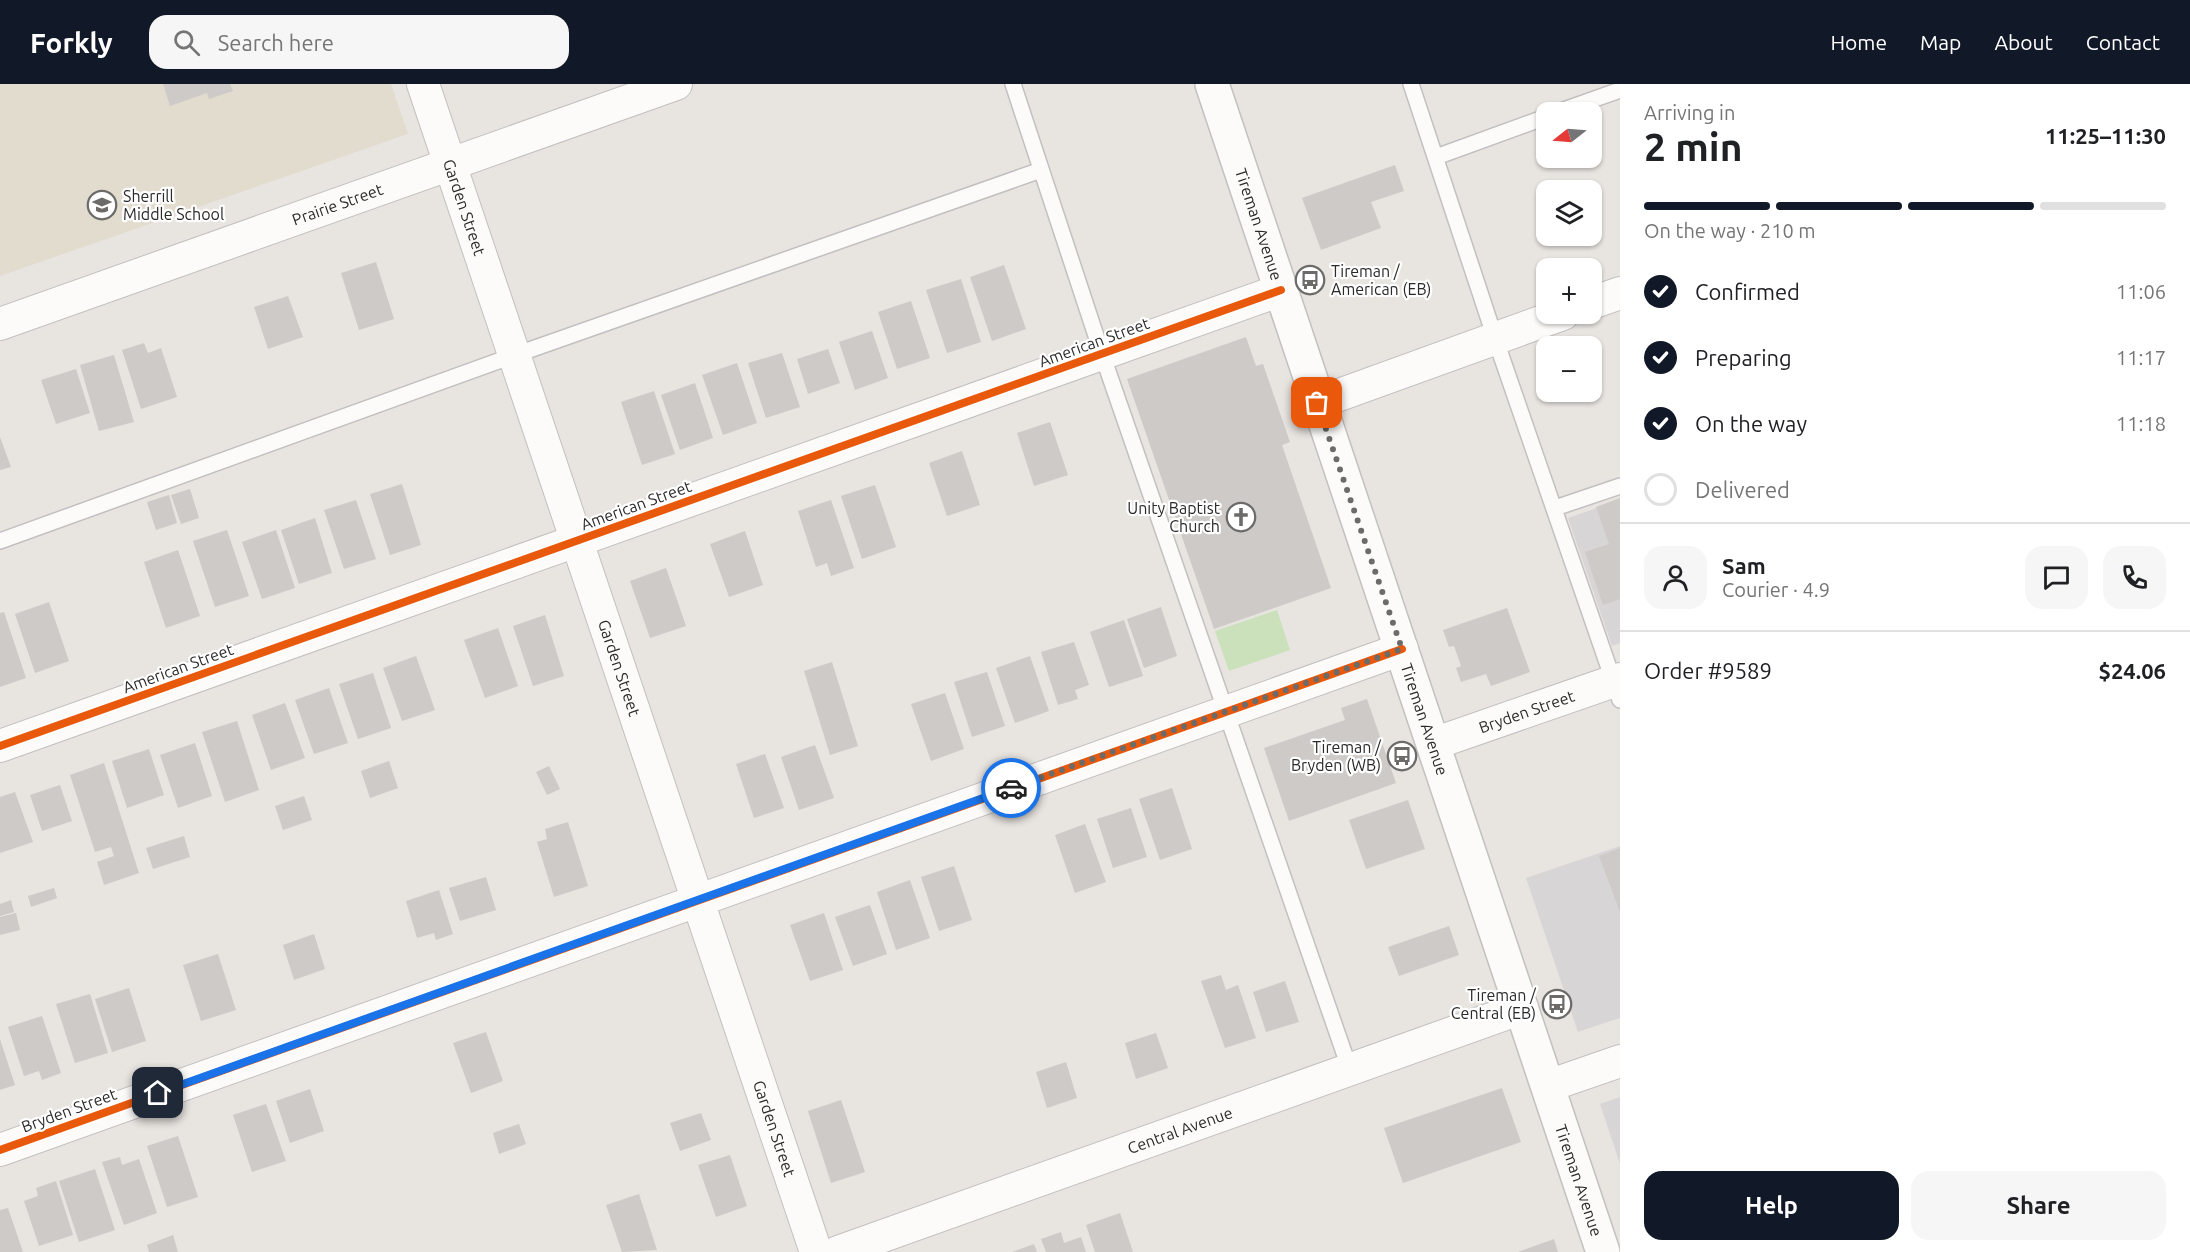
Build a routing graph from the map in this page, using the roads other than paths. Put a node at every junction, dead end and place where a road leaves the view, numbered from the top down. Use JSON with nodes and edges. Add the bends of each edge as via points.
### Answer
{"nodes":[{"id":1,"x":423,"y":84,"type":"edge"},
{"id":2,"x":676,"y":84,"type":"edge"},
{"id":3,"x":1013,"y":84,"type":"edge"},
{"id":4,"x":1212,"y":84,"type":"edge"},
{"id":5,"x":1411,"y":84,"type":"edge"},
{"id":6,"x":1620,"y":90,"type":"edge"},
{"id":7,"x":1586,"y":102,"type":"edge"},
{"id":8,"x":1536,"y":121,"type":"edge"},
{"id":9,"x":1436,"y":157,"type":"junction"},
{"id":10,"x":450,"y":164,"type":"junction"},
{"id":11,"x":1041,"y":170,"type":"junction"},
{"id":12,"x":1281,"y":290,"type":"junction"},
{"id":13,"x":1620,"y":293,"type":"edge"},
{"id":14,"x":1602,"y":299,"type":"edge"},
{"id":15,"x":0,"y":324,"type":"edge"},
{"id":16,"x":1536,"y":324,"type":"edge"},
{"id":17,"x":1495,"y":338,"type":"junction"},
{"id":18,"x":1102,"y":354,"type":"junction"},
{"id":19,"x":515,"y":355,"type":"junction"},
{"id":20,"x":1317,"y":403,"type":"junction"},
{"id":21,"x":1620,"y":486,"type":"edge"},
{"id":22,"x":1555,"y":508,"type":"junction"},
{"id":23,"x":577,"y":541,"type":"junction"},
{"id":24,"x":0,"y":542,"type":"edge"},
{"id":25,"x":1402,"y":649,"type":"junction"},
{"id":26,"x":1618,"y":687,"type":"edge"},
{"id":27,"x":1226,"y":712,"type":"junction"},
{"id":28,"x":1433,"y":744,"type":"junction"},
{"id":29,"x":0,"y":746,"type":"edge"},
{"id":30,"x":698,"y":900,"type":"junction"},
{"id":31,"x":1522,"y":1008,"type":"junction"},
{"id":32,"x":1620,"y":1061,"type":"edge"},
{"id":33,"x":1350,"y":1070,"type":"junction"},
{"id":34,"x":1548,"y":1086,"type":"junction"},
{"id":35,"x":0,"y":1150,"type":"edge"},
{"id":36,"x":816,"y":1252,"type":"edge"},
{"id":37,"x":838,"y":1252,"type":"edge"},
{"id":38,"x":1604,"y":1252,"type":"edge"}],
"edges":[{"from":1,"to":10,"type":"street","name":"Garden Street"},
{"from":2,"to":10,"type":"street","name":"Prairie Street"},
{"from":3,"to":11,"type":"lane"},
{"from":4,"to":12,"type":"street","name":"Tireman Avenue"},
{"from":5,"to":9,"type":"lane"},
{"from":6,"to":7,"type":"lane"},
{"from":8,"to":9,"type":"lane"},
{"from":9,"to":17,"type":"lane"},
{"from":10,"to":15,"type":"street","name":"Prairie Street"},
{"from":10,"to":19,"type":"street","name":"Garden Street"},
{"from":11,"to":18,"type":"lane"},
{"from":11,"to":19,"type":"lane"},
{"from":12,"to":18,"type":"street","name":"American Street"},
{"from":12,"to":20,"type":"street","name":"Tireman Avenue"},
{"from":13,"to":14,"type":"street"},
{"from":16,"to":17,"type":"street"},
{"from":17,"to":20,"type":"street"},
{"from":17,"to":22,"type":"lane"},
{"from":18,"to":23,"type":"street","name":"American Street"},
{"from":18,"to":27,"type":"lane"},
{"from":19,"to":23,"type":"street","name":"Garden Street"},
{"from":19,"to":24,"type":"lane"},
{"from":20,"to":25,"type":"street","name":"Tireman Avenue"},
{"from":21,"to":22,"type":"lane"},
{"from":22,"to":26,"type":"lane"},
{"from":23,"to":29,"type":"street","name":"American Street"},
{"from":23,"to":30,"type":"street","name":"Garden Street"},
{"from":25,"to":27,"type":"street","name":"Bryden Street"},
{"from":25,"to":28,"type":"street","name":"Tireman Avenue"},
{"from":26,"to":28,"type":"street","name":"Bryden Street"},
{"from":27,"to":30,"type":"street","name":"Bryden Street"},
{"from":27,"to":33,"type":"lane"},
{"from":28,"to":31,"type":"street","name":"Tireman Avenue"},
{"from":30,"to":35,"type":"street","name":"Bryden Street"},
{"from":30,"to":36,"type":"street","name":"Garden Street"},
{"from":31,"to":33,"type":"street","name":"Central Avenue"},
{"from":31,"to":34,"type":"street","name":"Tireman Avenue"},
{"from":32,"to":34,"type":"street"},
{"from":33,"to":37,"type":"street","name":"Central Avenue"},
{"from":34,"to":38,"type":"street","name":"Tireman Avenue"}]}
